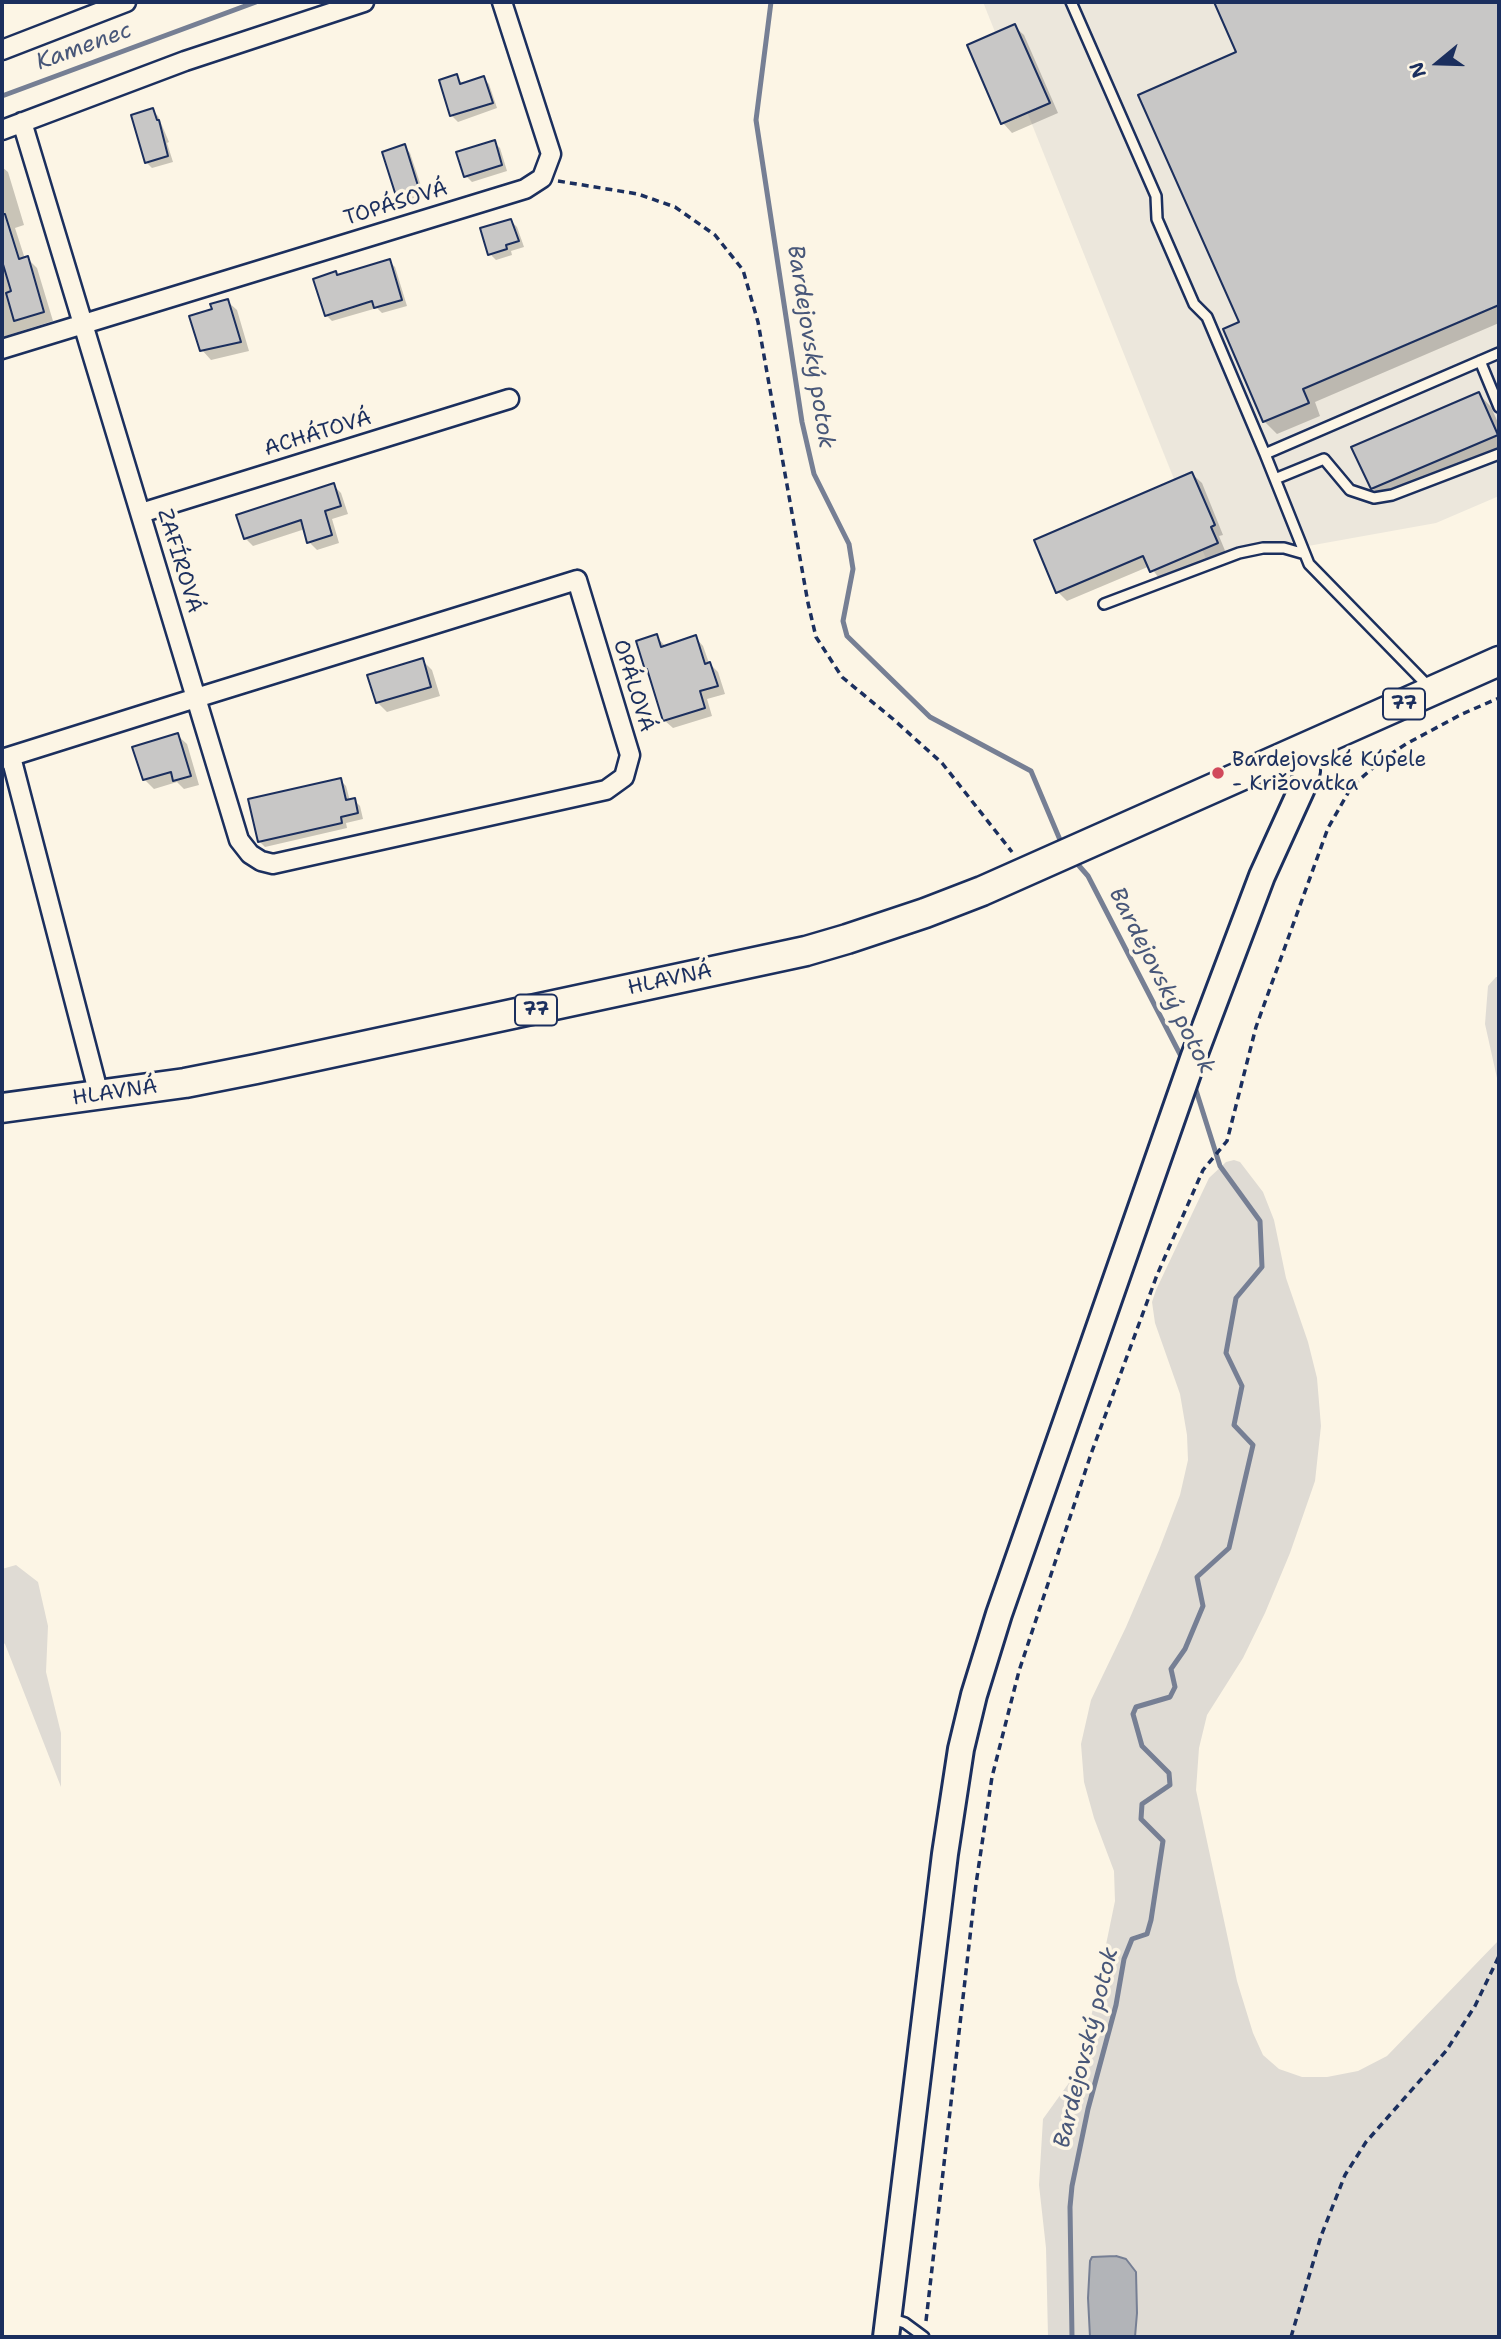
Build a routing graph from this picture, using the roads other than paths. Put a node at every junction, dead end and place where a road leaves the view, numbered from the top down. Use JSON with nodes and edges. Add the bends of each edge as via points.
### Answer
{"nodes":[{"id":1,"x":126,"y":2,"type":"edge"},
{"id":2,"x":364,"y":2,"type":"edge"},
{"id":3,"x":502,"y":2,"type":"edge"},
{"id":4,"x":1071,"y":2,"type":"edge"},
{"id":5,"x":2,"y":50,"type":"edge"},
{"id":6,"x":22,"y":122,"type":"junction"},
{"id":7,"x":2,"y":130,"type":"edge"},
{"id":8,"x":84,"y":323,"type":"junction"},
{"id":9,"x":2,"y":349,"type":"edge"},
{"id":10,"x":1499,"y":353,"type":"edge"},
{"id":11,"x":1480,"y":361,"type":"junction"},
{"id":12,"x":509,"y":399,"type":"dead end"},
{"id":13,"x":1499,"y":407,"type":"edge"},
{"id":14,"x":1265,"y":454,"type":"junction"},
{"id":15,"x":1499,"y":454,"type":"edge"},
{"id":16,"x":1275,"y":479,"type":"junction"},
{"id":17,"x":141,"y":513,"type":"junction"},
{"id":18,"x":1305,"y":554,"type":"junction"},
{"id":19,"x":1104,"y":604,"type":"dead end"},
{"id":20,"x":1499,"y":660,"type":"edge"},
{"id":21,"x":1433,"y":691,"type":"junction"},
{"id":22,"x":196,"y":698,"type":"junction"},
{"id":23,"x":1308,"y":747,"type":"junction"},
{"id":24,"x":6,"y":758,"type":"edge"},
{"id":25,"x":99,"y":1095,"type":"junction"},
{"id":26,"x":2,"y":1108,"type":"edge"},
{"id":27,"x":888,"y":2327,"type":"edge"},
{"id":28,"x":924,"y":2337,"type":"edge"}],
"edges":[{"from":1,"to":5,"type":"street"},
{"from":2,"to":6,"type":"street","via":[[185,61]]},
{"from":3,"to":8,"type":"street","name":"TOPÁSOVÁ","via":[[551,154],[542,178],[525,189]]},
{"from":4,"to":14,"type":"lane","via":[[1156,196],[1157,219],[1194,304],[1207,317]]},
{"from":6,"to":7,"type":"street"},
{"from":6,"to":8,"type":"street","name":"ZAFÍROVÁ"},
{"from":8,"to":9,"type":"street"},
{"from":8,"to":17,"type":"street","name":"ZAFÍROVÁ"},
{"from":10,"to":11,"type":"lane"},
{"from":11,"to":13,"type":"lane"},
{"from":11,"to":14,"type":"lane"},
{"from":12,"to":17,"type":"street","name":"ACHÁTOVÁ"},
{"from":14,"to":16,"type":"lane"},
{"from":15,"to":16,"type":"lane","via":[[1374,498],[1350,490],[1324,459]]},
{"from":16,"to":18,"type":"lane"},
{"from":17,"to":22,"type":"street","name":"ZAFÍROVÁ"},
{"from":18,"to":19,"type":"lane","via":[[1284,548],[1240,553]]},
{"from":18,"to":21,"type":"lane","via":[[1309,565]]},
{"from":20,"to":21,"type":"main road","number":"77"},
{"from":21,"to":23,"type":"main road","number":"77"},
{"from":22,"to":22,"type":"street","name":"OPÁLOVÁ","via":[[577,580],[630,755],[624,777],[606,790],[273,864],[250,854],[239,840]]},
{"from":22,"to":24,"type":"street"},
{"from":23,"to":25,"type":"main road","name":"HLAVNÁ","number":"77","via":[[1027,872],[926,913],[806,951],[256,1069]]},
{"from":23,"to":27,"type":"street","via":[[1303,786],[1262,876],[1194,1056],[999,1614],[968,1716],[944,1854]]},
{"from":24,"to":25,"type":"street"},
{"from":25,"to":26,"type":"main road","name":"HLAVNÁ","number":"77"},
{"from":27,"to":28,"type":"lane","via":[[905,2323]]}]}
